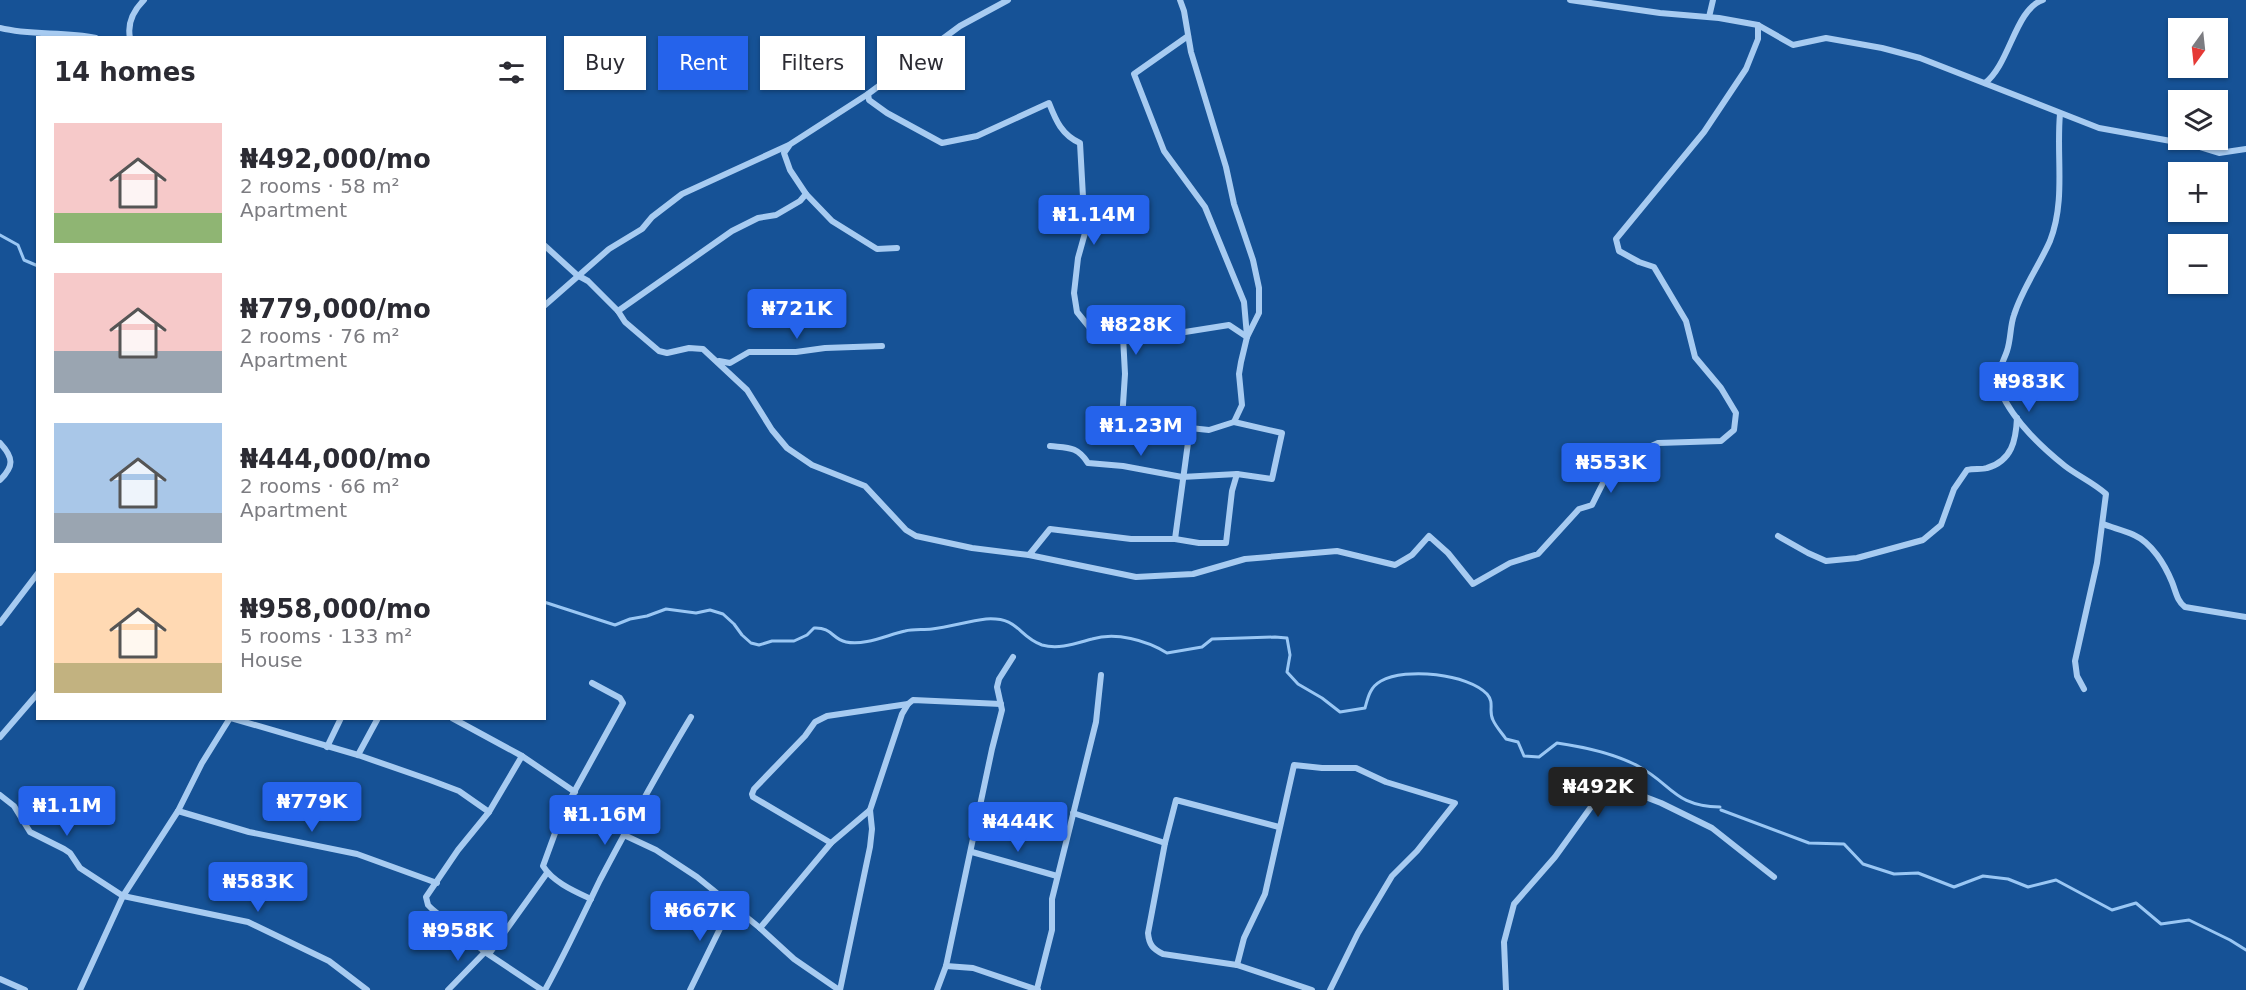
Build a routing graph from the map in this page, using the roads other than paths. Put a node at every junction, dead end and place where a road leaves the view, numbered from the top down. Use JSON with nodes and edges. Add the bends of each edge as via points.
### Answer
{"nodes":[{"id":1,"x":144,"y":0,"type":"edge"},
{"id":2,"x":1008,"y":0,"type":"edge"},
{"id":3,"x":1180,"y":0,"type":"edge"},
{"id":4,"x":1570,"y":0,"type":"edge"},
{"id":5,"x":1713,"y":0,"type":"edge"},
{"id":6,"x":2043,"y":0,"type":"edge"},
{"id":7,"x":1709,"y":17,"type":"junction"},
{"id":8,"x":1758,"y":25,"type":"junction"},
{"id":9,"x":0,"y":28,"type":"edge"},
{"id":10,"x":86,"y":36,"type":"edge"},
{"id":11,"x":130,"y":36,"type":"edge"},
{"id":12,"x":1188,"y":36,"type":"junction"},
{"id":13,"x":1985,"y":83,"type":"junction"},
{"id":14,"x":868,"y":94,"type":"junction"},
{"id":15,"x":2060,"y":114,"type":"junction"},
{"id":16,"x":789,"y":145,"type":"junction"},
{"id":17,"x":2246,"y":149,"type":"edge"},
{"id":18,"x":806,"y":194,"type":"junction"},
{"id":19,"x":546,"y":246,"type":"edge"},
{"id":20,"x":897,"y":248,"type":"dead end"},
{"id":21,"x":577,"y":275,"type":"junction"},
{"id":22,"x":546,"y":304,"type":"edge"},
{"id":23,"x":618,"y":311,"type":"junction"},
{"id":24,"x":1123,"y":336,"type":"junction"},
{"id":25,"x":1247,"y":337,"type":"junction"},
{"id":26,"x":882,"y":346,"type":"dead end"},
{"id":27,"x":711,"y":358,"type":"junction"},
{"id":28,"x":2017,"y":418,"type":"junction"},
{"id":29,"x":1234,"y":422,"type":"junction"},
{"id":30,"x":1190,"y":428,"type":"junction"},
{"id":31,"x":0,"y":443,"type":"edge"},
{"id":32,"x":1050,"y":446,"type":"dead end"},
{"id":33,"x":1237,"y":474,"type":"junction"},
{"id":34,"x":1182,"y":477,"type":"junction"},
{"id":35,"x":0,"y":480,"type":"edge"},
{"id":36,"x":2103,"y":524,"type":"junction"},
{"id":37,"x":1778,"y":536,"type":"dead end"},
{"id":38,"x":1175,"y":539,"type":"junction"},
{"id":39,"x":1029,"y":555,"type":"junction"},
{"id":40,"x":36,"y":576,"type":"edge"},
{"id":41,"x":2246,"y":617,"type":"edge"},
{"id":42,"x":0,"y":623,"type":"edge"},
{"id":43,"x":1012,"y":657,"type":"dead end"},
{"id":44,"x":1101,"y":675,"type":"dead end"},
{"id":45,"x":592,"y":683,"type":"dead end"},
{"id":46,"x":2084,"y":688,"type":"dead end"},
{"id":47,"x":36,"y":695,"type":"edge"},
{"id":48,"x":908,"y":704,"type":"junction"},
{"id":49,"x":1001,"y":704,"type":"junction"},
{"id":50,"x":691,"y":717,"type":"dead end"},
{"id":51,"x":230,"y":720,"type":"edge"},
{"id":52,"x":238,"y":720,"type":"edge"},
{"id":53,"x":340,"y":720,"type":"edge"},
{"id":54,"x":377,"y":720,"type":"edge"},
{"id":55,"x":456,"y":720,"type":"edge"},
{"id":56,"x":0,"y":737,"type":"edge"},
{"id":57,"x":327,"y":747,"type":"junction"},
{"id":58,"x":358,"y":755,"type":"junction"},
{"id":59,"x":522,"y":756,"type":"junction"},
{"id":60,"x":575,"y":792,"type":"junction"},
{"id":61,"x":0,"y":795,"type":"edge"},
{"id":62,"x":178,"y":810,"type":"junction"},
{"id":63,"x":870,"y":810,"type":"junction"},
{"id":64,"x":489,"y":812,"type":"junction"},
{"id":65,"x":1073,"y":813,"type":"junction"},
{"id":66,"x":1279,"y":827,"type":"junction"},
{"id":67,"x":624,"y":835,"type":"junction"},
{"id":68,"x":831,"y":843,"type":"junction"},
{"id":69,"x":1165,"y":843,"type":"junction"},
{"id":70,"x":972,"y":852,"type":"junction"},
{"id":71,"x":547,"y":873,"type":"junction"},
{"id":72,"x":1058,"y":876,"type":"junction"},
{"id":73,"x":1774,"y":877,"type":"dead end"},
{"id":74,"x":437,"y":883,"type":"junction"},
{"id":75,"x":123,"y":896,"type":"junction"},
{"id":76,"x":591,"y":899,"type":"junction"},
{"id":77,"x":732,"y":904,"type":"junction"},
{"id":78,"x":760,"y":928,"type":"junction"},
{"id":79,"x":487,"y":953,"type":"junction"},
{"id":80,"x":1237,"y":965,"type":"junction"},
{"id":81,"x":946,"y":966,"type":"junction"},
{"id":82,"x":0,"y":979,"type":"edge"},
{"id":83,"x":1038,"y":989,"type":"edge"},
{"id":84,"x":25,"y":990,"type":"edge"},
{"id":85,"x":80,"y":990,"type":"edge"},
{"id":86,"x":367,"y":990,"type":"edge"},
{"id":87,"x":448,"y":990,"type":"edge"},
{"id":88,"x":543,"y":990,"type":"edge"},
{"id":89,"x":690,"y":990,"type":"edge"},
{"id":90,"x":839,"y":990,"type":"edge"},
{"id":91,"x":937,"y":990,"type":"edge"},
{"id":92,"x":1312,"y":990,"type":"edge"},
{"id":93,"x":1330,"y":990,"type":"edge"},
{"id":94,"x":1506,"y":990,"type":"edge"}],
"edges":[{"from":1,"to":11,"type":"street","via":[[132,16]]},
{"from":2,"to":14,"type":"street","via":[[960,26]]},
{"from":3,"to":12,"type":"street"},
{"from":4,"to":7,"type":"street"},
{"from":5,"to":7,"type":"street"},
{"from":6,"to":13,"type":"street","via":[[2024,17],[1998,70]]},
{"from":7,"to":8,"type":"street"},
{"from":8,"to":13,"type":"street","via":[[1793,45],[1826,38],[1882,48]]},
{"from":8,"to":39,"type":"street","via":[[1758,39],[1746,69],[1704,132],[1616,239],[1619,251],[1654,267],[1686,321],[1695,357],[1736,412],[1734,430],[1721,441],[1658,443],[1632,455],[1605,479],[1592,505],[1579,509],[1538,554],[1510,563],[1473,584],[1429,536],[1413,555],[1395,565],[1337,551],[1245,559],[1193,574],[1136,577]]},
{"from":9,"to":10,"type":"street"},
{"from":12,"to":25,"type":"street","via":[[1258,288],[1259,314]]},
{"from":12,"to":25,"type":"street","via":[[1134,74],[1164,151],[1205,207],[1245,302]]},
{"from":13,"to":15,"type":"street"},
{"from":14,"to":16,"type":"street"},
{"from":14,"to":24,"type":"street","via":[[869,100],[887,113],[942,143],[977,136],[1048,104],[1060,129],[1080,142],[1085,233],[1074,293],[1077,312],[1094,333]]},
{"from":15,"to":17,"type":"street","via":[[2099,129],[2219,153]]},
{"from":15,"to":28,"type":"street","via":[[2058,207],[2050,239],[2014,314],[1998,378],[1998,387]]},
{"from":16,"to":18,"type":"street","via":[[784,153],[790,171]]},
{"from":16,"to":21,"type":"street","via":[[682,194],[642,229]]},
{"from":18,"to":20,"type":"street","via":[[832,221],[877,249]]},
{"from":18,"to":23,"type":"street","via":[[776,215],[758,218],[732,231]]},
{"from":19,"to":21,"type":"street"},
{"from":21,"to":22,"type":"street"},
{"from":21,"to":23,"type":"street"},
{"from":23,"to":27,"type":"street","via":[[636,333],[659,351],[703,349]]},
{"from":24,"to":25,"type":"street","via":[[1166,335],[1229,325]]},
{"from":24,"to":30,"type":"street","via":[[1122,420],[1131,429]]},
{"from":25,"to":29,"type":"street","via":[[1239,374],[1242,405]]},
{"from":26,"to":27,"type":"street","via":[[749,352],[730,363]]},
{"from":27,"to":39,"type":"street","via":[[747,390],[787,448],[812,465],[865,486],[906,530],[916,536],[972,548]]},
{"from":28,"to":36,"type":"street","via":[[2064,465],[2106,494]]},
{"from":28,"to":37,"type":"street","via":[[2012,450],[1999,463],[1968,470],[1954,489],[1941,525],[1923,540],[1857,558],[1826,561]]},
{"from":29,"to":30,"type":"street","via":[[1209,430]]},
{"from":29,"to":33,"type":"street","via":[[1282,433],[1272,478]]},
{"from":30,"to":34,"type":"street"},
{"from":31,"to":35,"type":"street","via":[[11,465]]},
{"from":32,"to":34,"type":"street","via":[[1076,449],[1088,463]]},
{"from":33,"to":34,"type":"street"},
{"from":33,"to":38,"type":"street","via":[[1226,543]]},
{"from":34,"to":38,"type":"street"},
{"from":36,"to":41,"type":"street","via":[[2132,534],[2147,545],[2159,558],[2185,607]]},
{"from":36,"to":46,"type":"street","via":[[2075,661]]},
{"from":38,"to":39,"type":"street","via":[[1131,539],[1050,529]]},
{"from":40,"to":42,"type":"street"},
{"from":43,"to":49,"type":"street","via":[[997,687]]},
{"from":44,"to":65,"type":"street","via":[[1096,722]]},
{"from":45,"to":60,"type":"street","via":[[623,703]]},
{"from":47,"to":56,"type":"street"},
{"from":48,"to":49,"type":"street","via":[[913,700]]},
{"from":48,"to":63,"type":"street"},
{"from":48,"to":68,"type":"street","via":[[828,716],[815,722],[754,789],[753,797]]},
{"from":49,"to":70,"type":"street"},
{"from":50,"to":67,"type":"street"},
{"from":51,"to":62,"type":"street"},
{"from":52,"to":57,"type":"street"},
{"from":53,"to":57,"type":"street"},
{"from":54,"to":58,"type":"street"},
{"from":55,"to":59,"type":"street"},
{"from":57,"to":58,"type":"street"},
{"from":58,"to":64,"type":"street","via":[[459,791]]},
{"from":59,"to":60,"type":"street"},
{"from":59,"to":64,"type":"street"},
{"from":60,"to":71,"type":"street","via":[[544,859]]},
{"from":61,"to":75,"type":"street","via":[[14,806],[30,832],[64,849],[80,868]]},
{"from":62,"to":74,"type":"street","via":[[240,830],[357,854]]},
{"from":62,"to":75,"type":"street"},
{"from":63,"to":68,"type":"street"},
{"from":63,"to":90,"type":"street","via":[[870,848]]},
{"from":64,"to":74,"type":"street"},
{"from":65,"to":69,"type":"street"},
{"from":65,"to":72,"type":"street"},
{"from":66,"to":69,"type":"street","via":[[1176,800]]},
{"from":66,"to":80,"type":"street","via":[[1264,894],[1244,938]]},
{"from":66,"to":93,"type":"street","via":[[1294,765],[1356,768],[1386,782],[1455,803],[1392,876]]},
{"from":67,"to":76,"type":"street"},
{"from":67,"to":77,"type":"street","via":[[656,850]]},
{"from":68,"to":78,"type":"street"},
{"from":69,"to":80,"type":"street","via":[[1148,942],[1163,954]]},
{"from":70,"to":72,"type":"street"},
{"from":70,"to":81,"type":"street"},
{"from":71,"to":76,"type":"street"},
{"from":71,"to":79,"type":"street"},
{"from":72,"to":83,"type":"street","via":[[1051,909],[1052,930]]},
{"from":73,"to":94,"type":"street","via":[[1712,828],[1661,802],[1622,788],[1596,800],[1556,857],[1514,904],[1504,942]]},
{"from":74,"to":79,"type":"street","via":[[426,897],[428,905]]},
{"from":75,"to":85,"type":"street"},
{"from":75,"to":86,"type":"street","via":[[248,922],[329,962]]},
{"from":76,"to":88,"type":"street"},
{"from":77,"to":78,"type":"street"},
{"from":77,"to":89,"type":"street"},
{"from":78,"to":90,"type":"street"},
{"from":79,"to":87,"type":"street"},
{"from":79,"to":88,"type":"street"},
{"from":80,"to":92,"type":"street"},
{"from":81,"to":83,"type":"street","via":[[974,968]]},
{"from":81,"to":91,"type":"street"},
{"from":82,"to":84,"type":"street"}]}
